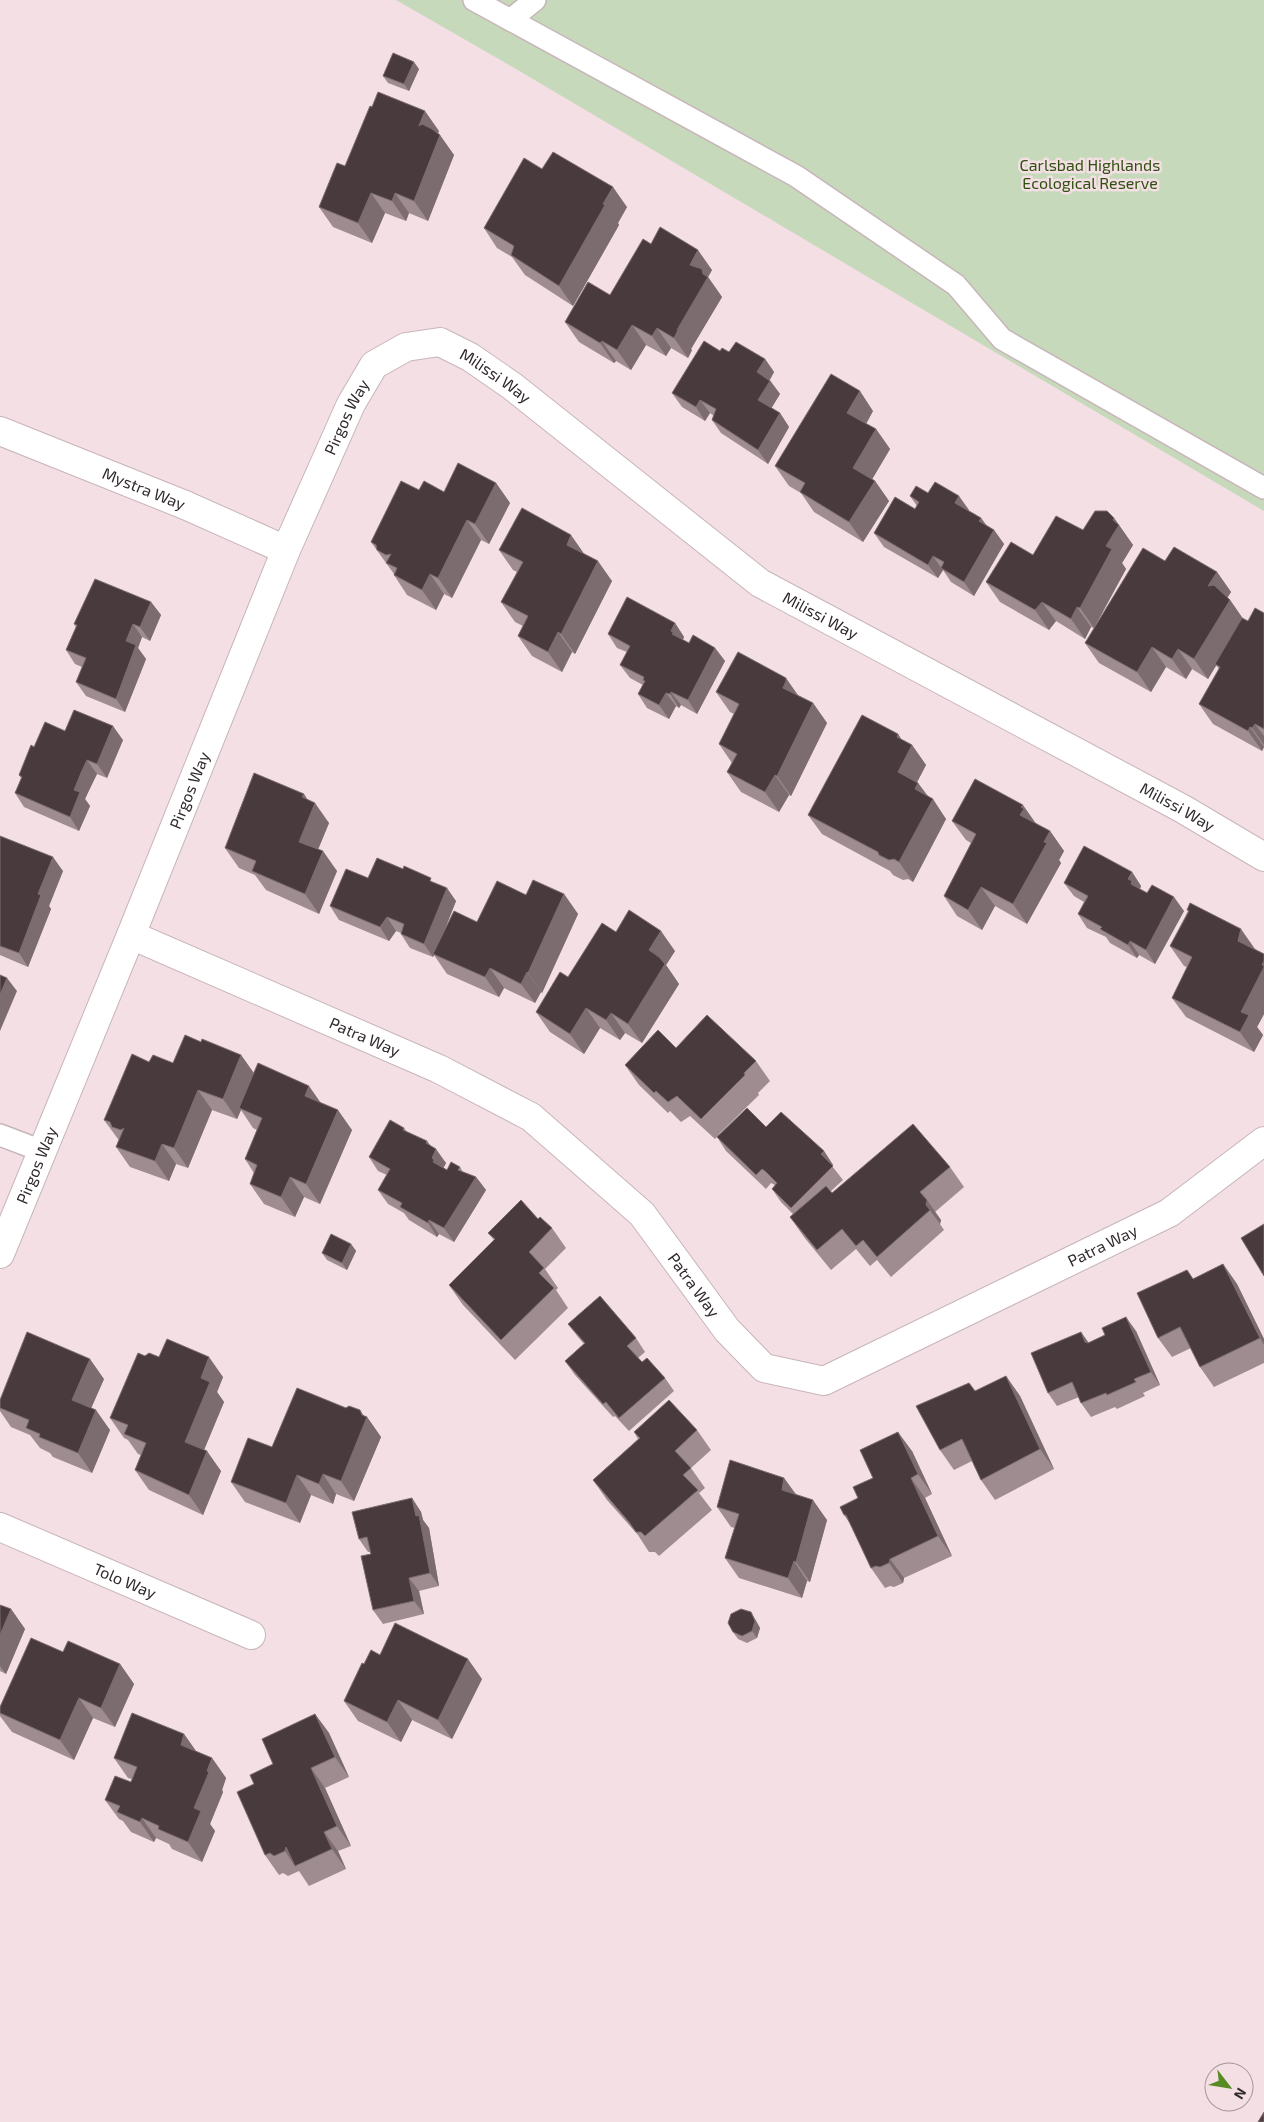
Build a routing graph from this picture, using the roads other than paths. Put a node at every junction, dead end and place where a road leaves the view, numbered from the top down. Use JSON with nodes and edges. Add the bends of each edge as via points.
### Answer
{"nodes":[{"id":1,"x":474,"y":0,"type":"edge"},
{"id":2,"x":535,"y":0,"type":"edge"},
{"id":3,"x":510,"y":20,"type":"junction"},
{"id":4,"x":406,"y":347,"type":"joint"},
{"id":5,"x":0,"y":431,"type":"edge"},
{"id":6,"x":1264,"y":488,"type":"edge"},
{"id":7,"x":286,"y":550,"type":"junction"},
{"id":8,"x":1264,"y":857,"type":"edge"},
{"id":9,"x":131,"y":935,"type":"junction"},
{"id":10,"x":0,"y":1135,"type":"edge"},
{"id":11,"x":1264,"y":1141,"type":"edge"},
{"id":12,"x":42,"y":1151,"type":"junction"},
{"id":13,"x":0,"y":1254,"type":"edge"},
{"id":14,"x":0,"y":1527,"type":"edge"},
{"id":15,"x":250,"y":1635,"type":"dead end"}],
"edges":[{"from":1,"to":3,"type":"lane"},
{"from":2,"to":3,"type":"lane"},
{"from":3,"to":6,"type":"lane","via":[[796,176],[956,285],[1002,339]]},
{"from":4,"to":7,"type":"street","name":"Pirgos Way","via":[[374,365],[369,373],[351,404]]},
{"from":4,"to":8,"type":"street","name":"Milissi Way","via":[[440,342],[470,357],[512,386],[760,583],[1184,809]]},
{"from":5,"to":7,"type":"street","name":"Mystra Way","via":[[185,505]]},
{"from":7,"to":9,"type":"street","name":"Pirgos Way"},
{"from":9,"to":11,"type":"street","name":"Patra Way","via":[[439,1069],[531,1117],[642,1214],[726,1330],[764,1368],[824,1381],[1169,1213]]},
{"from":9,"to":12,"type":"street","name":"Pirgos Way"},
{"from":10,"to":12,"type":"lane"},
{"from":12,"to":13,"type":"street","name":"Pirgos Way"},
{"from":14,"to":15,"type":"street","name":"Tolo Way"}]}
